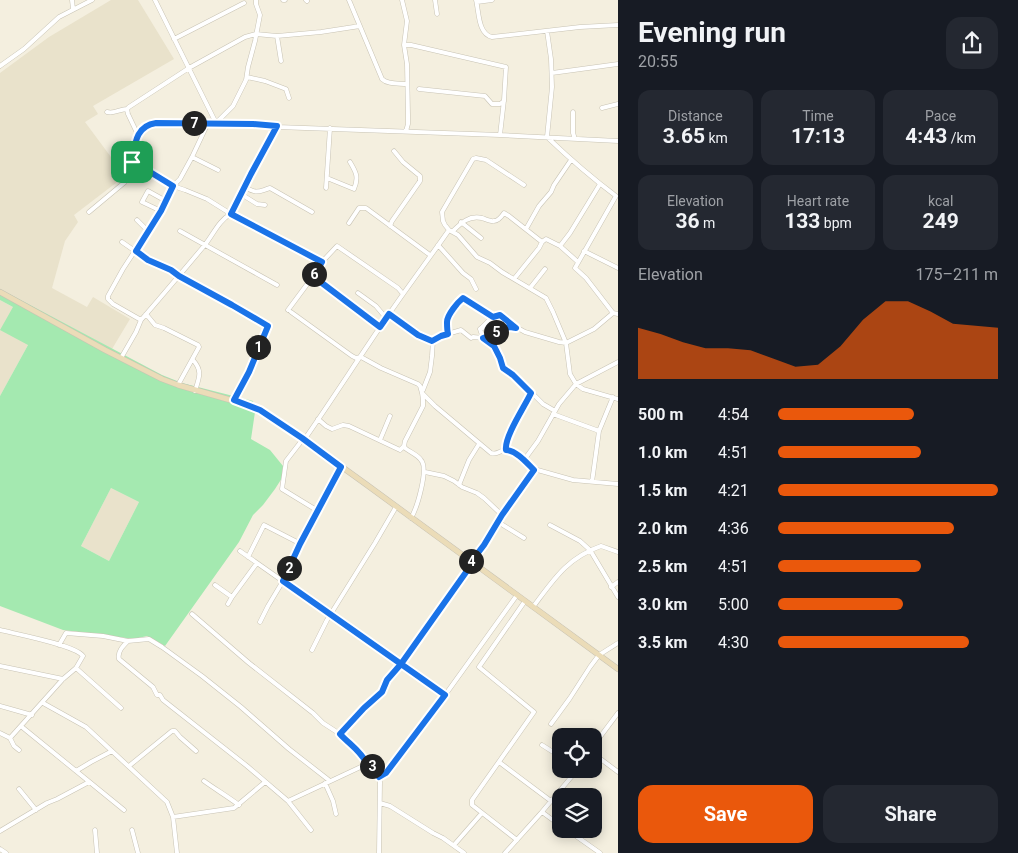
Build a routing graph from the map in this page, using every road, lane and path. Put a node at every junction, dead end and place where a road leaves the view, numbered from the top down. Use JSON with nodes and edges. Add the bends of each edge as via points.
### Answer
{"nodes":[{"id":1,"x":72,"y":0,"type":"edge"},
{"id":2,"x":92,"y":0,"type":"edge"},
{"id":3,"x":155,"y":0,"type":"edge"},
{"id":4,"x":256,"y":0,"type":"edge"},
{"id":5,"x":350,"y":0,"type":"edge"},
{"id":6,"x":402,"y":0,"type":"edge"},
{"id":7,"x":435,"y":0,"type":"edge"},
{"id":8,"x":492,"y":0,"type":"edge"},
{"id":9,"x":477,"y":1,"type":"edge"},
{"id":10,"x":244,"y":3,"type":"dead end"},
{"id":11,"x":73,"y":9,"type":"junction"},
{"id":12,"x":437,"y":14,"type":"dead end"},
{"id":13,"x":618,"y":24,"type":"edge"},
{"id":14,"x":360,"y":26,"type":"junction"},
{"id":15,"x":547,"y":31,"type":"junction"},
{"id":16,"x":256,"y":34,"type":"junction"},
{"id":17,"x":277,"y":36,"type":"junction"},
{"id":18,"x":174,"y":39,"type":"junction"},
{"id":19,"x":404,"y":45,"type":"junction"},
{"id":20,"x":281,"y":61,"type":"dead end"},
{"id":21,"x":618,"y":64,"type":"edge"},
{"id":22,"x":0,"y":66,"type":"edge"},
{"id":23,"x":189,"y":68,"type":"junction"},
{"id":24,"x":552,"y":73,"type":"junction"},
{"id":25,"x":247,"y":77,"type":"junction"},
{"id":26,"x":407,"y":84,"type":"junction"},
{"id":27,"x":419,"y":89,"type":"dead end"},
{"id":28,"x":289,"y":98,"type":"dead end"},
{"id":29,"x":504,"y":100,"type":"junction"},
{"id":30,"x":618,"y":104,"type":"edge"},
{"id":31,"x":602,"y":108,"type":"dead end"},
{"id":32,"x":127,"y":109,"type":"junction"},
{"id":33,"x":107,"y":112,"type":"dead end"},
{"id":34,"x":573,"y":112,"type":"dead end"},
{"id":35,"x":208,"y":123,"type":"junction"},
{"id":36,"x":216,"y":124,"type":"junction"},
{"id":37,"x":277,"y":126,"type":"junction"},
{"id":38,"x":330,"y":128,"type":"junction"},
{"id":39,"x":406,"y":131,"type":"junction"},
{"id":40,"x":138,"y":135,"type":"junction"},
{"id":41,"x":500,"y":135,"type":"junction"},
{"id":42,"x":547,"y":137,"type":"junction"},
{"id":43,"x":575,"y":139,"type":"junction"},
{"id":44,"x":618,"y":141,"type":"edge"},
{"id":45,"x":394,"y":151,"type":"dead end"},
{"id":46,"x":192,"y":157,"type":"junction"},
{"id":47,"x":571,"y":160,"type":"junction"},
{"id":48,"x":132,"y":162,"type":"junction"},
{"id":49,"x":350,"y":162,"type":"dead end"},
{"id":50,"x":218,"y":170,"type":"dead end"},
{"id":51,"x":327,"y":178,"type":"junction"},
{"id":52,"x":600,"y":184,"type":"junction"},
{"id":53,"x":524,"y":185,"type":"dead end"},
{"id":54,"x":173,"y":186,"type":"junction"},
{"id":55,"x":244,"y":188,"type":"junction"},
{"id":56,"x":326,"y":188,"type":"dead end"},
{"id":57,"x":241,"y":194,"type":"junction"},
{"id":58,"x":166,"y":201,"type":"junction"},
{"id":59,"x":265,"y":205,"type":"dead end"},
{"id":60,"x":161,"y":211,"type":"junction"},
{"id":61,"x":88,"y":212,"type":"dead end"},
{"id":62,"x":312,"y":212,"type":"dead end"},
{"id":63,"x":231,"y":214,"type":"junction"},
{"id":64,"x":137,"y":220,"type":"dead end"},
{"id":65,"x":461,"y":222,"type":"junction"},
{"id":66,"x":349,"y":223,"type":"dead end"},
{"id":67,"x":390,"y":226,"type":"junction"},
{"id":68,"x":526,"y":229,"type":"junction"},
{"id":69,"x":451,"y":230,"type":"junction"},
{"id":70,"x":148,"y":231,"type":"junction"},
{"id":71,"x":180,"y":231,"type":"dead end"},
{"id":72,"x":481,"y":238,"type":"dead end"},
{"id":73,"x":122,"y":242,"type":"dead end"},
{"id":74,"x":542,"y":242,"type":"junction"},
{"id":75,"x":438,"y":245,"type":"junction"},
{"id":76,"x":204,"y":246,"type":"junction"},
{"id":77,"x":560,"y":246,"type":"junction"},
{"id":78,"x":584,"y":250,"type":"junction"},
{"id":79,"x":136,"y":251,"type":"junction"},
{"id":80,"x":430,"y":255,"type":"junction"},
{"id":81,"x":322,"y":262,"type":"junction"},
{"id":82,"x":578,"y":262,"type":"junction"},
{"id":83,"x":618,"y":268,"type":"edge"},
{"id":84,"x":545,"y":269,"type":"dead end"},
{"id":85,"x":314,"y":275,"type":"junction"},
{"id":86,"x":179,"y":276,"type":"junction"},
{"id":87,"x":514,"y":279,"type":"junction"},
{"id":88,"x":277,"y":285,"type":"dead end"},
{"id":89,"x":476,"y":288,"type":"dead end"},
{"id":90,"x":530,"y":288,"type":"junction"},
{"id":91,"x":0,"y":292,"type":"edge"},
{"id":92,"x":358,"y":294,"type":"dead end"},
{"id":93,"x":403,"y":294,"type":"junction"},
{"id":94,"x":613,"y":313,"type":"junction"},
{"id":95,"x":146,"y":314,"type":"junction"},
{"id":96,"x":618,"y":314,"type":"edge"},
{"id":97,"x":388,"y":316,"type":"junction"},
{"id":98,"x":493,"y":317,"type":"junction"},
{"id":99,"x":141,"y":320,"type":"junction"},
{"id":100,"x":380,"y":327,"type":"junction"},
{"id":101,"x":480,"y":328,"type":"junction"},
{"id":102,"x":516,"y":328,"type":"junction"},
{"id":103,"x":499,"y":329,"type":"junction"},
{"id":104,"x":448,"y":334,"type":"junction"},
{"id":105,"x":483,"y":338,"type":"junction"},
{"id":106,"x":433,"y":340,"type":"junction"},
{"id":107,"x":566,"y":343,"type":"junction"},
{"id":108,"x":360,"y":357,"type":"junction"},
{"id":109,"x":121,"y":358,"type":"junction"},
{"id":110,"x":193,"y":360,"type":"junction"},
{"id":111,"x":618,"y":362,"type":"edge"},
{"id":112,"x":576,"y":384,"type":"junction"},
{"id":113,"x":178,"y":385,"type":"junction"},
{"id":114,"x":195,"y":391,"type":"junction"},
{"id":115,"x":422,"y":393,"type":"junction"},
{"id":116,"x":531,"y":393,"type":"junction"},
{"id":117,"x":616,"y":398,"type":"edge"},
{"id":118,"x":234,"y":400,"type":"junction"},
{"id":119,"x":554,"y":412,"type":"junction"},
{"id":120,"x":390,"y":416,"type":"dead end"},
{"id":121,"x":318,"y":419,"type":"junction"},
{"id":122,"x":599,"y":431,"type":"junction"},
{"id":123,"x":304,"y":439,"type":"junction"},
{"id":124,"x":380,"y":440,"type":"junction"},
{"id":125,"x":479,"y":444,"type":"junction"},
{"id":126,"x":404,"y":446,"type":"junction"},
{"id":127,"x":506,"y":450,"type":"junction"},
{"id":128,"x":524,"y":460,"type":"junction"},
{"id":129,"x":341,"y":467,"type":"junction"},
{"id":130,"x":534,"y":470,"type":"junction"},
{"id":131,"x":425,"y":472,"type":"junction"},
{"id":132,"x":592,"y":482,"type":"junction"},
{"id":133,"x":458,"y":484,"type":"junction"},
{"id":134,"x":618,"y":484,"type":"edge"},
{"id":135,"x":396,"y":507,"type":"junction"},
{"id":136,"x":318,"y":511,"type":"junction"},
{"id":137,"x":502,"y":515,"type":"junction"},
{"id":138,"x":411,"y":518,"type":"junction"},
{"id":139,"x":498,"y":522,"type":"junction"},
{"id":140,"x":550,"y":525,"type":"dead end"},
{"id":141,"x":524,"y":538,"type":"dead end"},
{"id":142,"x":300,"y":544,"type":"junction"},
{"id":143,"x":590,"y":550,"type":"junction"},
{"id":144,"x":240,"y":551,"type":"dead end"},
{"id":145,"x":618,"y":552,"type":"edge"},
{"id":146,"x":248,"y":557,"type":"junction"},
{"id":147,"x":471,"y":562,"type":"junction"},
{"id":148,"x":257,"y":563,"type":"junction"},
{"id":149,"x":283,"y":581,"type":"junction"},
{"id":150,"x":618,"y":582,"type":"edge"},
{"id":151,"x":215,"y":584,"type":"dead end"},
{"id":152,"x":611,"y":586,"type":"junction"},
{"id":153,"x":517,"y":595,"type":"junction"},
{"id":154,"x":232,"y":596,"type":"junction"},
{"id":155,"x":618,"y":597,"type":"edge"},
{"id":156,"x":525,"y":601,"type":"junction"},
{"id":157,"x":228,"y":604,"type":"dead end"},
{"id":158,"x":533,"y":607,"type":"junction"},
{"id":159,"x":192,"y":614,"type":"dead end"},
{"id":160,"x":331,"y":615,"type":"junction"},
{"id":161,"x":260,"y":622,"type":"dead end"},
{"id":162,"x":0,"y":630,"type":"edge"},
{"id":163,"x":128,"y":641,"type":"junction"},
{"id":164,"x":618,"y":643,"type":"edge"},
{"id":165,"x":59,"y":644,"type":"junction"},
{"id":166,"x":312,"y":650,"type":"dead end"},
{"id":167,"x":600,"y":655,"type":"junction"},
{"id":168,"x":401,"y":664,"type":"junction"},
{"id":169,"x":0,"y":666,"type":"edge"},
{"id":170,"x":76,"y":668,"type":"junction"},
{"id":171,"x":618,"y":669,"type":"edge"},
{"id":172,"x":63,"y":679,"type":"junction"},
{"id":173,"x":445,"y":695,"type":"junction"},
{"id":174,"x":43,"y":703,"type":"junction"},
{"id":175,"x":0,"y":706,"type":"edge"},
{"id":176,"x":121,"y":708,"type":"dead end"},
{"id":177,"x":618,"y":713,"type":"edge"},
{"id":178,"x":32,"y":715,"type":"junction"},
{"id":179,"x":551,"y":724,"type":"dead end"},
{"id":180,"x":22,"y":726,"type":"junction"},
{"id":181,"x":0,"y":733,"type":"edge"},
{"id":182,"x":340,"y":734,"type":"junction"},
{"id":183,"x":602,"y":734,"type":"edge"},
{"id":184,"x":10,"y":738,"type":"junction"},
{"id":185,"x":542,"y":745,"type":"dead end"},
{"id":186,"x":19,"y":750,"type":"dead end"},
{"id":187,"x":112,"y":751,"type":"junction"},
{"id":188,"x":196,"y":751,"type":"dead end"},
{"id":189,"x":552,"y":752,"type":"edge"},
{"id":190,"x":602,"y":760,"type":"edge"},
{"id":191,"x":499,"y":762,"type":"junction"},
{"id":192,"x":367,"y":764,"type":"junction"},
{"id":193,"x":129,"y":766,"type":"junction"},
{"id":194,"x":76,"y":771,"type":"junction"},
{"id":195,"x":618,"y":772,"type":"edge"},
{"id":196,"x":379,"y":777,"type":"junction"},
{"id":197,"x":570,"y":778,"type":"edge"},
{"id":198,"x":204,"y":781,"type":"dead end"},
{"id":199,"x":330,"y":781,"type":"junction"},
{"id":200,"x":89,"y":782,"type":"junction"},
{"id":201,"x":265,"y":782,"type":"junction"},
{"id":202,"x":325,"y":783,"type":"junction"},
{"id":203,"x":19,"y":789,"type":"dead end"},
{"id":204,"x":288,"y":801,"type":"junction"},
{"id":205,"x":551,"y":801,"type":"junction"},
{"id":206,"x":380,"y":803,"type":"junction"},
{"id":207,"x":239,"y":805,"type":"junction"},
{"id":208,"x":36,"y":810,"type":"junction"},
{"id":209,"x":124,"y":810,"type":"dead end"},
{"id":210,"x":542,"y":812,"type":"junction"},
{"id":211,"x":482,"y":813,"type":"junction"},
{"id":212,"x":336,"y":814,"type":"dead end"},
{"id":213,"x":173,"y":817,"type":"junction"},
{"id":214,"x":552,"y":819,"type":"edge"},
{"id":215,"x":95,"y":830,"type":"dead end"},
{"id":216,"x":132,"y":830,"type":"dead end"},
{"id":217,"x":311,"y":830,"type":"dead end"},
{"id":218,"x":0,"y":831,"type":"edge"},
{"id":219,"x":579,"y":838,"type":"edge"},
{"id":220,"x":517,"y":840,"type":"junction"},
{"id":221,"x":454,"y":845,"type":"junction"},
{"id":222,"x":0,"y":849,"type":"edge"},
{"id":223,"x":380,"y":852,"type":"edge"},
{"id":224,"x":6,"y":853,"type":"edge"},
{"id":225,"x":97,"y":853,"type":"edge"},
{"id":226,"x":138,"y":853,"type":"edge"},
{"id":227,"x":177,"y":853,"type":"edge"},
{"id":228,"x":464,"y":853,"type":"edge"},
{"id":229,"x":505,"y":853,"type":"edge"},
{"id":230,"x":600,"y":853,"type":"edge"}],
"edges":[{"from":1,"to":11,"type":"street"},
{"from":2,"to":11,"type":"street"},
{"from":3,"to":18,"type":"street"},
{"from":4,"to":16,"type":"street","via":[[260,15]]},
{"from":5,"to":14,"type":"street"},
{"from":6,"to":19,"type":"street","via":[[407,21]]},
{"from":7,"to":12,"type":"street"},
{"from":8,"to":9,"type":"street"},
{"from":9,"to":15,"type":"street","via":[[482,29],[487,36]]},
{"from":10,"to":18,"type":"street"},
{"from":11,"to":22,"type":"street"},
{"from":13,"to":15,"type":"street"},
{"from":14,"to":17,"type":"street"},
{"from":14,"to":26,"type":"street","via":[[384,81]]},
{"from":15,"to":24,"type":"street"},
{"from":16,"to":17,"type":"street"},
{"from":16,"to":23,"type":"street"},
{"from":16,"to":25,"type":"street"},
{"from":17,"to":20,"type":"street"},
{"from":18,"to":23,"type":"street"},
{"from":19,"to":26,"type":"street"},
{"from":19,"to":29,"type":"street","via":[[506,67]]},
{"from":21,"to":24,"type":"street"},
{"from":23,"to":32,"type":"street"},
{"from":23,"to":36,"type":"street"},
{"from":24,"to":42,"type":"street"},
{"from":25,"to":28,"type":"street","via":[[286,89]]},
{"from":25,"to":36,"type":"street","via":[[233,106]]},
{"from":26,"to":39,"type":"street"},
{"from":27,"to":29,"type":"street","via":[[485,96],[492,104],[500,104]]},
{"from":29,"to":41,"type":"street"},
{"from":30,"to":31,"type":"street"},
{"from":32,"to":33,"type":"street"},
{"from":32,"to":40,"type":"street"},
{"from":34,"to":43,"type":"street"},
{"from":35,"to":36,"type":"street"},
{"from":35,"to":40,"type":"street","via":[[149,124]]},
{"from":35,"to":46,"type":"street"},
{"from":36,"to":37,"type":"street"},
{"from":37,"to":38,"type":"street"},
{"from":37,"to":55,"type":"street"},
{"from":38,"to":39,"type":"street"},
{"from":38,"to":51,"type":"street"},
{"from":39,"to":41,"type":"street"},
{"from":40,"to":48,"type":"street"},
{"from":41,"to":42,"type":"street"},
{"from":42,"to":43,"type":"street"},
{"from":42,"to":47,"type":"street"},
{"from":43,"to":44,"type":"street"},
{"from":45,"to":67,"type":"street","via":[[420,176],[420,180]]},
{"from":46,"to":50,"type":"street"},
{"from":46,"to":54,"type":"street"},
{"from":47,"to":52,"type":"street"},
{"from":47,"to":68,"type":"street"},
{"from":48,"to":54,"type":"street"},
{"from":48,"to":61,"type":"street","via":[[123,184]]},
{"from":49,"to":51,"type":"street","via":[[356,173],[354,189]]},
{"from":51,"to":56,"type":"street"},
{"from":52,"to":77,"type":"street"},
{"from":52,"to":78,"type":"street","via":[[616,196]]},
{"from":53,"to":69,"type":"street","via":[[486,160],[473,159],[442,212],[443,221]]},
{"from":54,"to":58,"type":"street"},
{"from":54,"to":63,"type":"street"},
{"from":55,"to":57,"type":"street"},
{"from":55,"to":62,"type":"street","via":[[260,192],[270,188]]},
{"from":57,"to":59,"type":"street"},
{"from":57,"to":63,"type":"street"},
{"from":58,"to":60,"type":"street"},
{"from":58,"to":60,"type":"street","via":[[148,191],[142,202]]},
{"from":60,"to":70,"type":"street"},
{"from":63,"to":76,"type":"street"},
{"from":63,"to":81,"type":"street"},
{"from":64,"to":70,"type":"street"},
{"from":65,"to":68,"type":"street","via":[[476,217],[494,221],[504,214]]},
{"from":65,"to":69,"type":"street"},
{"from":65,"to":72,"type":"street"},
{"from":66,"to":67,"type":"street","via":[[361,207]]},
{"from":67,"to":80,"type":"street"},
{"from":68,"to":74,"type":"street"},
{"from":69,"to":75,"type":"street"},
{"from":69,"to":87,"type":"street","via":[[477,257]]},
{"from":70,"to":79,"type":"street"},
{"from":71,"to":76,"type":"street"},
{"from":73,"to":79,"type":"street"},
{"from":74,"to":77,"type":"street","via":[[546,239]]},
{"from":74,"to":87,"type":"street"},
{"from":75,"to":80,"type":"street"},
{"from":75,"to":89,"type":"street"},
{"from":76,"to":86,"type":"street"},
{"from":76,"to":88,"type":"street"},
{"from":77,"to":82,"type":"street"},
{"from":78,"to":82,"type":"street"},
{"from":78,"to":83,"type":"street"},
{"from":79,"to":86,"type":"street"},
{"from":79,"to":99,"type":"street","via":[[108,297],[113,304]]},
{"from":80,"to":93,"type":"street"},
{"from":81,"to":85,"type":"street"},
{"from":81,"to":93,"type":"street","via":[[337,246]]},
{"from":82,"to":94,"type":"street","via":[[575,269]]},
{"from":84,"to":90,"type":"street"},
{"from":85,"to":100,"type":"street"},
{"from":85,"to":108,"type":"street","via":[[290,311],[352,356]]},
{"from":86,"to":95,"type":"street"},
{"from":86,"to":118,"type":"street","via":[[268,326]]},
{"from":87,"to":90,"type":"street"},
{"from":90,"to":107,"type":"street","via":[[548,302]]},
{"from":91,"to":109,"type":"street"},
{"from":92,"to":97,"type":"street"},
{"from":93,"to":97,"type":"street"},
{"from":94,"to":96,"type":"street"},
{"from":94,"to":107,"type":"street","via":[[594,329]]},
{"from":95,"to":99,"type":"street"},
{"from":95,"to":110,"type":"street","via":[[155,326],[198,346]]},
{"from":97,"to":100,"type":"street"},
{"from":97,"to":106,"type":"street","via":[[427,340]]},
{"from":98,"to":101,"type":"street"},
{"from":98,"to":102,"type":"street","via":[[500,315]]},
{"from":98,"to":104,"type":"street","via":[[463,298],[448,316]]},
{"from":99,"to":109,"type":"street"},
{"from":100,"to":108,"type":"street"},
{"from":101,"to":103,"type":"street","via":[[491,325]]},
{"from":101,"to":105,"type":"street"},
{"from":102,"to":103,"type":"street"},
{"from":102,"to":107,"type":"street"},
{"from":103,"to":105,"type":"street"},
{"from":104,"to":105,"type":"street","via":[[461,330],[471,338]]},
{"from":104,"to":106,"type":"street"},
{"from":105,"to":116,"type":"street","via":[[494,346],[503,368]]},
{"from":106,"to":115,"type":"street","via":[[430,372]]},
{"from":107,"to":112,"type":"street","via":[[570,374]]},
{"from":108,"to":115,"type":"street","via":[[415,382]]},
{"from":108,"to":121,"type":"street"},
{"from":109,"to":113,"type":"street"},
{"from":110,"to":113,"type":"street"},
{"from":110,"to":114,"type":"street","via":[[200,375]]},
{"from":111,"to":112,"type":"street"},
{"from":112,"to":117,"type":"street"},
{"from":112,"to":119,"type":"street"},
{"from":113,"to":114,"type":"street"},
{"from":114,"to":118,"type":"street"},
{"from":115,"to":125,"type":"street"},
{"from":115,"to":126,"type":"street","via":[[423,406]]},
{"from":116,"to":119,"type":"street"},
{"from":116,"to":127,"type":"street","via":[[509,436]]},
{"from":117,"to":122,"type":"street"},
{"from":118,"to":123,"type":"street","via":[[260,410]]},
{"from":119,"to":122,"type":"street"},
{"from":119,"to":128,"type":"street"},
{"from":120,"to":124,"type":"street"},
{"from":121,"to":123,"type":"street"},
{"from":121,"to":124,"type":"street","via":[[332,429],[345,425]]},
{"from":122,"to":132,"type":"street"},
{"from":123,"to":129,"type":"street"},
{"from":123,"to":136,"type":"street","via":[[286,461],[282,489]]},
{"from":124,"to":126,"type":"street","via":[[398,450]]},
{"from":125,"to":127,"type":"street","via":[[493,454]]},
{"from":125,"to":133,"type":"street"},
{"from":126,"to":131,"type":"street","via":[[421,459]]},
{"from":127,"to":128,"type":"street"},
{"from":128,"to":130,"type":"street"},
{"from":129,"to":135,"type":"street"},
{"from":129,"to":136,"type":"street"},
{"from":130,"to":132,"type":"street","via":[[569,480]]},
{"from":130,"to":137,"type":"street"},
{"from":131,"to":133,"type":"street","via":[[444,476]]},
{"from":131,"to":138,"type":"street"},
{"from":132,"to":134,"type":"street"},
{"from":133,"to":137,"type":"street","via":[[484,498]]},
{"from":135,"to":138,"type":"street"},
{"from":135,"to":160,"type":"street"},
{"from":136,"to":142,"type":"street"},
{"from":137,"to":139,"type":"street"},
{"from":138,"to":147,"type":"street"},
{"from":139,"to":141,"type":"street"},
{"from":139,"to":147,"type":"street"},
{"from":140,"to":143,"type":"street"},
{"from":142,"to":146,"type":"street","via":[[264,525]]},
{"from":142,"to":149,"type":"street"},
{"from":143,"to":145,"type":"street","via":[[601,546]]},
{"from":143,"to":152,"type":"street"},
{"from":143,"to":158,"type":"street","via":[[561,571]]},
{"from":144,"to":146,"type":"street"},
{"from":146,"to":148,"type":"street"},
{"from":147,"to":153,"type":"street"},
{"from":147,"to":168,"type":"street"},
{"from":148,"to":149,"type":"street"},
{"from":148,"to":154,"type":"street"},
{"from":149,"to":160,"type":"street"},
{"from":149,"to":161,"type":"street"},
{"from":150,"to":152,"type":"street"},
{"from":151,"to":154,"type":"street"},
{"from":152,"to":155,"type":"street"},
{"from":153,"to":156,"type":"street"},
{"from":153,"to":173,"type":"street"},
{"from":154,"to":157,"type":"street"},
{"from":156,"to":158,"type":"street"},
{"from":156,"to":191,"type":"street","via":[[479,666],[534,712]]},
{"from":158,"to":167,"type":"street"},
{"from":159,"to":182,"type":"street"},
{"from":160,"to":166,"type":"street"},
{"from":160,"to":168,"type":"street"},
{"from":162,"to":165,"type":"street"},
{"from":163,"to":165,"type":"street","via":[[66,633]]},
{"from":163,"to":199,"type":"street","via":[[149,639],[162,647]]},
{"from":163,"to":201,"type":"street","via":[[118,659],[152,687],[157,696],[160,695]]},
{"from":164,"to":167,"type":"street"},
{"from":165,"to":170,"type":"street","via":[[82,654]]},
{"from":167,"to":171,"type":"street"},
{"from":167,"to":179,"type":"street"},
{"from":168,"to":173,"type":"street"},
{"from":168,"to":182,"type":"street","via":[[387,680],[382,692]]},
{"from":169,"to":172,"type":"street"},
{"from":170,"to":172,"type":"street"},
{"from":170,"to":176,"type":"street"},
{"from":172,"to":174,"type":"street"},
{"from":173,"to":196,"type":"street","via":[[386,773]]},
{"from":174,"to":178,"type":"street"},
{"from":174,"to":187,"type":"street","via":[[86,727]]},
{"from":175,"to":178,"type":"street"},
{"from":177,"to":183,"type":"street"},
{"from":178,"to":180,"type":"street"},
{"from":180,"to":184,"type":"street"},
{"from":180,"to":194,"type":"street"},
{"from":181,"to":184,"type":"street"},
{"from":182,"to":192,"type":"street"},
{"from":184,"to":186,"type":"street"},
{"from":185,"to":189,"type":"street"},
{"from":187,"to":193,"type":"street"},
{"from":187,"to":194,"type":"street"},
{"from":188,"to":193,"type":"street","via":[[172,731]]},
{"from":190,"to":195,"type":"street"},
{"from":191,"to":205,"type":"street"},
{"from":191,"to":211,"type":"street","via":[[472,800],[472,805]]},
{"from":192,"to":196,"type":"street","via":[[379,773]]},
{"from":192,"to":199,"type":"street"},
{"from":193,"to":213,"type":"street","via":[[167,802]]},
{"from":194,"to":200,"type":"street"},
{"from":196,"to":206,"type":"street"},
{"from":197,"to":205,"type":"street"},
{"from":198,"to":207,"type":"street"},
{"from":199,"to":202,"type":"street"},
{"from":200,"to":208,"type":"street"},
{"from":200,"to":209,"type":"street"},
{"from":201,"to":204,"type":"street"},
{"from":201,"to":207,"type":"street"},
{"from":202,"to":204,"type":"street"},
{"from":202,"to":212,"type":"street"},
{"from":203,"to":208,"type":"street"},
{"from":204,"to":217,"type":"street"},
{"from":205,"to":210,"type":"street"},
{"from":206,"to":221,"type":"street"},
{"from":206,"to":223,"type":"street"},
{"from":207,"to":213,"type":"street"},
{"from":208,"to":218,"type":"street"},
{"from":210,"to":214,"type":"street"},
{"from":210,"to":220,"type":"street"},
{"from":211,"to":220,"type":"street"},
{"from":211,"to":221,"type":"street"},
{"from":213,"to":227,"type":"street"},
{"from":215,"to":225,"type":"street"},
{"from":216,"to":226,"type":"street"},
{"from":219,"to":230,"type":"street"},
{"from":220,"to":229,"type":"street"},
{"from":221,"to":228,"type":"street"},
{"from":222,"to":224,"type":"street"}]}
